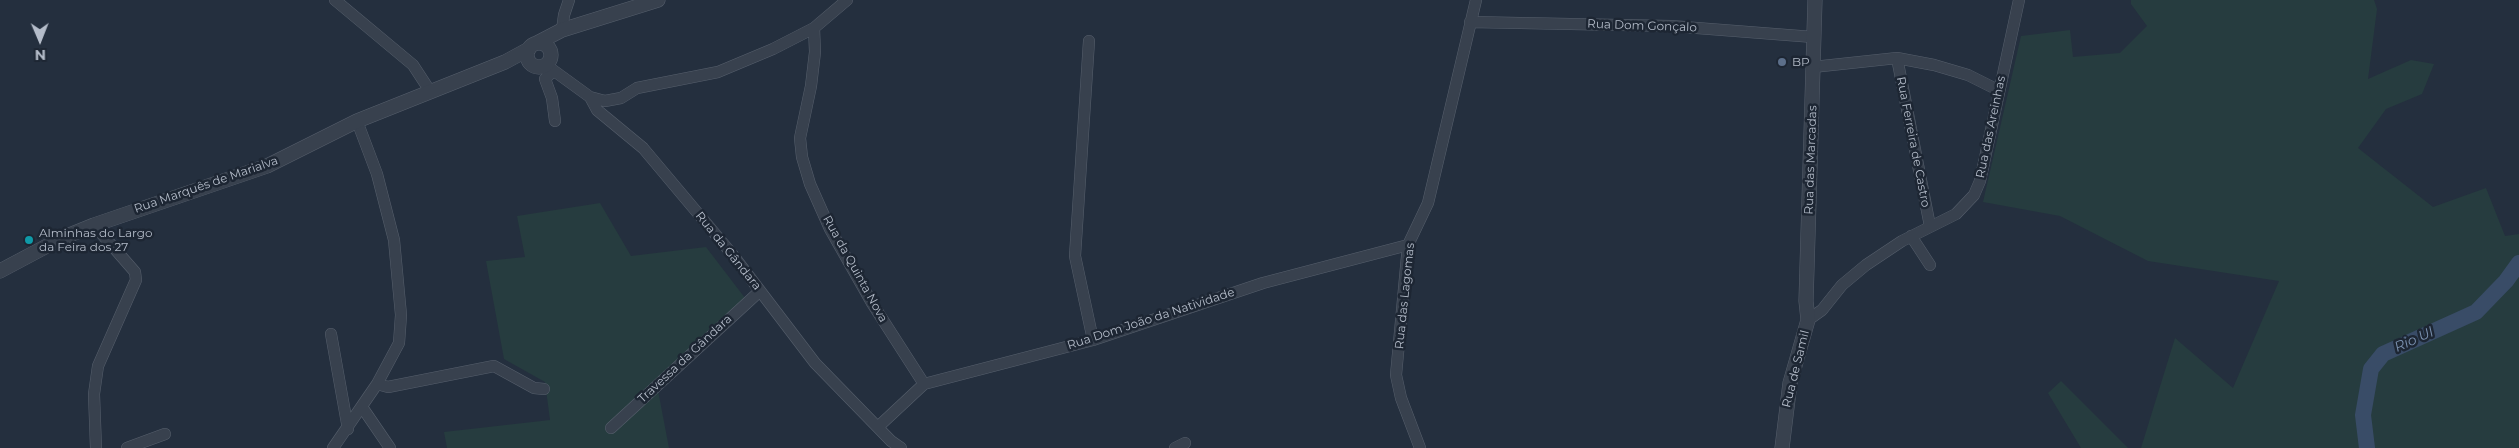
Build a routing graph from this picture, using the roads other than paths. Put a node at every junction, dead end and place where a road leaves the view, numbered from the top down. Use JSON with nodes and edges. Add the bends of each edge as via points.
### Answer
{"nodes":[{"id":1,"x":335,"y":0,"type":"edge"},
{"id":2,"x":569,"y":0,"type":"edge"},
{"id":3,"x":658,"y":0,"type":"edge"},
{"id":4,"x":847,"y":0,"type":"edge"},
{"id":5,"x":1476,"y":0,"type":"edge"},
{"id":6,"x":1816,"y":0,"type":"edge"},
{"id":7,"x":2019,"y":0,"type":"edge"},
{"id":8,"x":1470,"y":22,"type":"junction"},
{"id":9,"x":814,"y":28,"type":"junction"},
{"id":10,"x":562,"y":30,"type":"junction"},
{"id":11,"x":1813,"y":38,"type":"junction"},
{"id":12,"x":1089,"y":41,"type":"dead end"},
{"id":13,"x":532,"y":51,"type":"junction"},
{"id":14,"x":1897,"y":58,"type":"junction"},
{"id":15,"x":550,"y":63,"type":"junction"},
{"id":16,"x":1813,"y":67,"type":"junction"},
{"id":17,"x":1998,"y":90,"type":"junction"},
{"id":18,"x":430,"y":91,"type":"junction"},
{"id":19,"x":590,"y":98,"type":"junction"},
{"id":20,"x":357,"y":121,"type":"junction"},
{"id":21,"x":555,"y":121,"type":"dead end"},
{"id":22,"x":94,"y":226,"type":"junction"},
{"id":23,"x":1930,"y":226,"type":"junction"},
{"id":24,"x":1911,"y":236,"type":"junction"},
{"id":25,"x":1408,"y":245,"type":"junction"},
{"id":26,"x":1930,"y":265,"type":"dead end"},
{"id":27,"x":0,"y":271,"type":"edge"},
{"id":28,"x":760,"y":291,"type":"junction"},
{"id":29,"x":1808,"y":320,"type":"junction"},
{"id":30,"x":331,"y":334,"type":"dead end"},
{"id":31,"x":1093,"y":340,"type":"junction"},
{"id":32,"x":377,"y":384,"type":"junction"},
{"id":33,"x":924,"y":384,"type":"junction"},
{"id":34,"x":544,"y":389,"type":"dead end"},
{"id":35,"x":362,"y":407,"type":"junction"},
{"id":36,"x":879,"y":426,"type":"junction"},
{"id":37,"x":611,"y":428,"type":"dead end"},
{"id":38,"x":348,"y":429,"type":"junction"},
{"id":39,"x":165,"y":434,"type":"dead end"},
{"id":40,"x":892,"y":444,"type":"edge"},
{"id":41,"x":96,"y":448,"type":"edge"},
{"id":42,"x":127,"y":448,"type":"edge"},
{"id":43,"x":333,"y":448,"type":"edge"},
{"id":44,"x":390,"y":448,"type":"edge"},
{"id":45,"x":901,"y":448,"type":"edge"},
{"id":46,"x":1420,"y":448,"type":"edge"},
{"id":47,"x":1782,"y":448,"type":"edge"}],
"edges":[{"from":1,"to":18,"type":"street","via":[[414,65]]},
{"from":2,"to":10,"type":"street"},
{"from":3,"to":10,"type":"street"},
{"from":4,"to":9,"type":"street"},
{"from":5,"to":8,"type":"street","name":"Rua das Lagomas"},
{"from":6,"to":11,"type":"street","name":"Rua das Marcadas"},
{"from":7,"to":17,"type":"street","name":"Rua das Areinhas"},
{"from":8,"to":11,"type":"street","name":"Rua Dom Gonçalo","via":[[1671,26]]},
{"from":8,"to":25,"type":"street","name":"Rua das Lagomas","via":[[1428,203]]},
{"from":9,"to":19,"type":"street","via":[[718,72],[637,88],[621,98],[605,101]]},
{"from":9,"to":33,"type":"street","name":"Rua da Quinta Nova","via":[[811,86],[800,138],[810,184],[830,229],[872,303]]},
{"from":10,"to":13,"type":"street"},
{"from":10,"to":15,"type":"street"},
{"from":11,"to":16,"type":"street","name":"Rua das Marcadas"},
{"from":12,"to":31,"type":"street","via":[[1075,256]]},
{"from":13,"to":15,"type":"street","via":[[535,66]]},
{"from":13,"to":15,"type":"street","via":[[547,46]]},
{"from":13,"to":18,"type":"street"},
{"from":14,"to":16,"type":"street"},
{"from":14,"to":17,"type":"street","via":[[1942,67]]},
{"from":14,"to":23,"type":"street","name":"Rua Ferreira de Castro"},
{"from":15,"to":19,"type":"street","name":"Rua da Gândara"},
{"from":15,"to":21,"type":"street","via":[[545,79]]},
{"from":16,"to":29,"type":"street","name":"Rua das Marcadas"},
{"from":17,"to":23,"type":"street","name":"Rua das Areinhas","via":[[1980,181],[1974,195],[1956,214]]},
{"from":18,"to":20,"type":"street","name":"Rua Marquês de Marialva"},
{"from":19,"to":28,"type":"street","name":"Rua da Gândara","via":[[597,110],[643,148]]},
{"from":20,"to":22,"type":"street","name":"Rua Marquês de Marialva","via":[[267,166]]},
{"from":20,"to":32,"type":"street","via":[[377,174],[394,240],[402,314],[399,343]]},
{"from":22,"to":27,"type":"street","name":"Rua Marquês de Marialva","via":[[62,238]]},
{"from":22,"to":41,"type":"street","via":[[136,272],[136,280],[98,366],[94,394]]},
{"from":23,"to":24,"type":"street","name":"Rua das Areinhas"},
{"from":24,"to":26,"type":"street"},
{"from":24,"to":29,"type":"street","name":"Rua das Areinhas","via":[[1866,265]]},
{"from":25,"to":31,"type":"street","name":"Rua Dom João da Natividade","via":[[1263,283]]},
{"from":25,"to":46,"type":"street","name":"Rua das Lagomas","via":[[1396,375]]},
{"from":28,"to":36,"type":"street","name":"Rua da Gândara","via":[[815,363]]},
{"from":28,"to":37,"type":"street","name":"Travessa da Gândara"},
{"from":29,"to":47,"type":"street","name":"Rua de Samil","via":[[1790,383]]},
{"from":30,"to":38,"type":"street"},
{"from":31,"to":33,"type":"street","name":"Rua Dom João da Natividade"},
{"from":32,"to":34,"type":"street","via":[[388,387],[494,366],[534,388]]},
{"from":32,"to":35,"type":"street"},
{"from":33,"to":36,"type":"street","name":"Rua Dom João da Natividade"},
{"from":35,"to":38,"type":"street"},
{"from":35,"to":44,"type":"street"},
{"from":36,"to":40,"type":"street","name":"Rua da Gândara"},
{"from":38,"to":43,"type":"street"},
{"from":39,"to":42,"type":"street"},
{"from":40,"to":45,"type":"street","name":"Rua da Gândara"}]}
